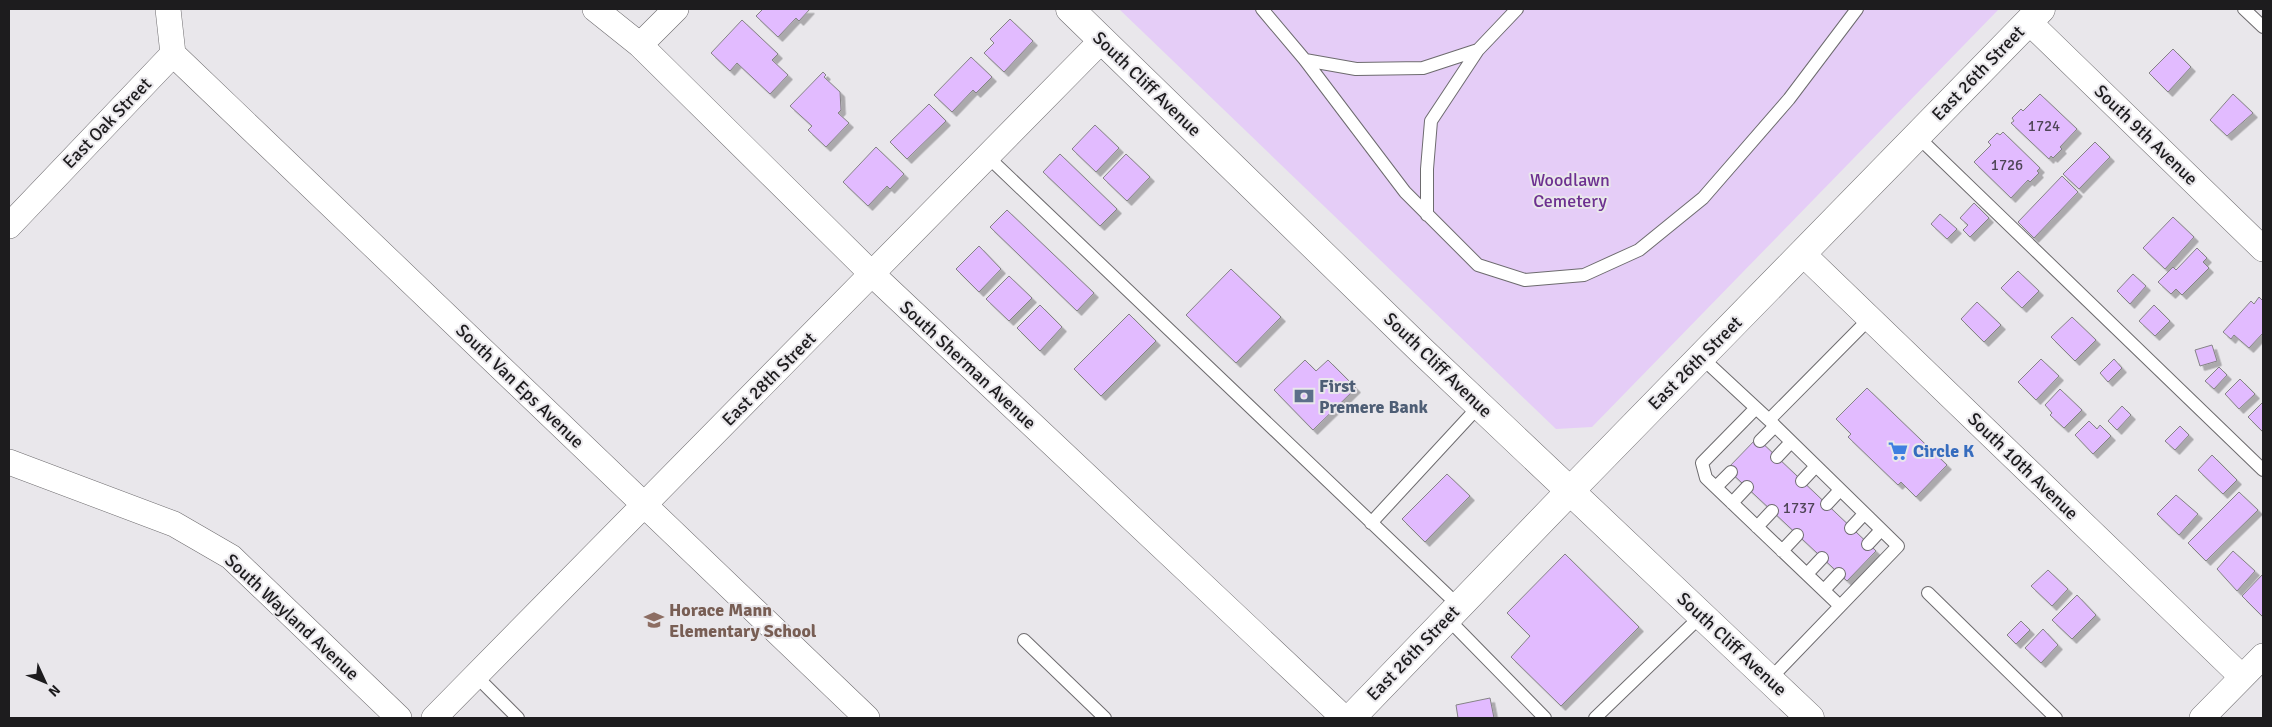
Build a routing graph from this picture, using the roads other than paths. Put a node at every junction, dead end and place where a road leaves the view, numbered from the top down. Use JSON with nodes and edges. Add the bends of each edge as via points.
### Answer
{"nodes":[{"id":1,"x":168,"y":9,"type":"edge"},
{"id":2,"x":595,"y":9,"type":"edge"},
{"id":3,"x":676,"y":9,"type":"edge"},
{"id":4,"x":1070,"y":9,"type":"edge"},
{"id":5,"x":1517,"y":9,"type":"edge"},
{"id":6,"x":1857,"y":9,"type":"edge"},
{"id":7,"x":2244,"y":9,"type":"edge"},
{"id":8,"x":1264,"y":10,"type":"edge"},
{"id":9,"x":2035,"y":15,"type":"edge"},
{"id":10,"x":2263,"y":27,"type":"edge"},
{"id":11,"x":1102,"y":40,"type":"junction"},
{"id":12,"x":640,"y":45,"type":"junction"},
{"id":13,"x":1478,"y":50,"type":"junction"},
{"id":14,"x":173,"y":54,"type":"junction"},
{"id":15,"x":1305,"y":60,"type":"junction"},
{"id":16,"x":1917,"y":136,"type":"junction"},
{"id":17,"x":988,"y":157,"type":"junction"},
{"id":18,"x":1427,"y":215,"type":"junction"},
{"id":19,"x":9,"y":226,"type":"edge"},
{"id":20,"x":2263,"y":249,"type":"edge"},
{"id":21,"x":1803,"y":254,"type":"junction"},
{"id":22,"x":872,"y":274,"type":"junction"},
{"id":23,"x":1870,"y":318,"type":"junction"},
{"id":24,"x":1701,"y":357,"type":"junction"},
{"id":25,"x":1480,"y":406,"type":"junction"},
{"id":26,"x":1756,"y":408,"type":"junction"},
{"id":27,"x":1772,"y":423,"type":"junction"},
{"id":28,"x":1760,"y":441,"type":"dead end"},
{"id":29,"x":1791,"y":442,"type":"junction"},
{"id":30,"x":1777,"y":457,"type":"dead end"},
{"id":31,"x":9,"y":462,"type":"edge"},
{"id":32,"x":1816,"y":466,"type":"junction"},
{"id":33,"x":2263,"y":470,"type":"edge"},
{"id":34,"x":1730,"y":472,"type":"dead end"},
{"id":35,"x":1802,"y":481,"type":"dead end"},
{"id":36,"x":1716,"y":487,"type":"junction"},
{"id":37,"x":1747,"y":487,"type":"dead end"},
{"id":38,"x":1840,"y":490,"type":"junction"},
{"id":39,"x":1570,"y":491,"type":"junction"},
{"id":40,"x":1732,"y":503,"type":"junction"},
{"id":41,"x":1826,"y":504,"type":"dead end"},
{"id":42,"x":644,"y":505,"type":"junction"},
{"id":43,"x":1772,"y":511,"type":"dead end"},
{"id":44,"x":1864,"y":514,"type":"junction"},
{"id":45,"x":1371,"y":522,"type":"junction"},
{"id":46,"x":1757,"y":526,"type":"junction"},
{"id":47,"x":1851,"y":528,"type":"dead end"},
{"id":48,"x":1881,"y":530,"type":"junction"},
{"id":49,"x":1797,"y":534,"type":"dead end"},
{"id":50,"x":1868,"y":544,"type":"dead end"},
{"id":51,"x":1782,"y":550,"type":"junction"},
{"id":52,"x":1822,"y":558,"type":"dead end"},
{"id":53,"x":1807,"y":574,"type":"junction"},
{"id":54,"x":1839,"y":574,"type":"dead end"},
{"id":55,"x":1824,"y":590,"type":"junction"},
{"id":56,"x":1928,"y":593,"type":"dead end"},
{"id":57,"x":1840,"y":606,"type":"junction"},
{"id":58,"x":1453,"y":612,"type":"junction"},
{"id":59,"x":1702,"y":616,"type":"junction"},
{"id":60,"x":1024,"y":640,"type":"dead end"},
{"id":61,"x":2263,"y":656,"type":"edge"},
{"id":62,"x":476,"y":676,"type":"junction"},
{"id":63,"x":2242,"y":677,"type":"junction"},
{"id":64,"x":1769,"y":680,"type":"junction"},
{"id":65,"x":400,"y":718,"type":"edge"},
{"id":66,"x":434,"y":718,"type":"edge"},
{"id":67,"x":518,"y":718,"type":"edge"},
{"id":68,"x":867,"y":718,"type":"edge"},
{"id":69,"x":1106,"y":718,"type":"edge"},
{"id":70,"x":1344,"y":718,"type":"edge"},
{"id":71,"x":1350,"y":718,"type":"edge"},
{"id":72,"x":1545,"y":718,"type":"edge"},
{"id":73,"x":1595,"y":718,"type":"edge"},
{"id":74,"x":1810,"y":718,"type":"edge"},
{"id":75,"x":2056,"y":718,"type":"edge"},
{"id":76,"x":2202,"y":718,"type":"edge"}],
"edges":[{"from":1,"to":14,"type":"street"},
{"from":2,"to":12,"type":"street","name":"South Sherman Avenue"},
{"from":3,"to":12,"type":"street"},
{"from":4,"to":11,"type":"main road","name":"South Cliff Avenue"},
{"from":5,"to":13,"type":"lane"},
{"from":6,"to":18,"type":"lane","via":[[1789,99],[1703,198],[1639,250],[1584,275],[1525,280],[1478,265]]},
{"from":7,"to":10,"type":"lane"},
{"from":8,"to":15,"type":"lane"},
{"from":9,"to":16,"type":"main road","name":"East 26th Street"},
{"from":9,"to":20,"type":"street","name":"South 9th Avenue"},
{"from":11,"to":17,"type":"street","name":"East 28th Street"},
{"from":11,"to":25,"type":"main road","name":"South Cliff Avenue"},
{"from":12,"to":22,"type":"street","name":"South Sherman Avenue"},
{"from":13,"to":15,"type":"lane","via":[[1423,68],[1356,69]]},
{"from":13,"to":18,"type":"lane","via":[[1431,121]]},
{"from":14,"to":19,"type":"street","name":"East Oak Street"},
{"from":14,"to":42,"type":"street","name":"South Van Eps Avenue"},
{"from":15,"to":18,"type":"lane","via":[[1405,192]]},
{"from":16,"to":21,"type":"main road","name":"East 26th Street"},
{"from":16,"to":33,"type":"lane"},
{"from":17,"to":22,"type":"street","name":"East 28th Street"},
{"from":17,"to":45,"type":"lane"},
{"from":21,"to":23,"type":"street","name":"South 10th Avenue"},
{"from":21,"to":24,"type":"main road","name":"East 26th Street"},
{"from":22,"to":42,"type":"street","name":"East 28th Street"},
{"from":22,"to":70,"type":"street","name":"South Sherman Avenue"},
{"from":23,"to":27,"type":"lane"},
{"from":23,"to":63,"type":"street","name":"South 10th Avenue"},
{"from":24,"to":26,"type":"lane"},
{"from":24,"to":39,"type":"main road","name":"East 26th Street"},
{"from":25,"to":39,"type":"main road","name":"South Cliff Avenue"},
{"from":25,"to":45,"type":"lane"},
{"from":26,"to":27,"type":"lane"},
{"from":26,"to":36,"type":"lane","via":[[1702,463],[1706,478]]},
{"from":27,"to":28,"type":"lane"},
{"from":27,"to":29,"type":"lane"},
{"from":29,"to":30,"type":"lane"},
{"from":29,"to":32,"type":"lane"},
{"from":31,"to":65,"type":"street","name":"South Wayland Avenue","via":[[174,524],[231,557]]},
{"from":32,"to":35,"type":"lane"},
{"from":32,"to":38,"type":"lane"},
{"from":34,"to":36,"type":"lane"},
{"from":36,"to":40,"type":"lane"},
{"from":37,"to":40,"type":"lane"},
{"from":38,"to":41,"type":"lane"},
{"from":38,"to":44,"type":"lane"},
{"from":39,"to":58,"type":"main road","name":"East 26th Street"},
{"from":39,"to":59,"type":"main road","name":"South Cliff Avenue"},
{"from":40,"to":46,"type":"lane"},
{"from":42,"to":62,"type":"street","name":"East 28th Street"},
{"from":42,"to":68,"type":"street","name":"South Van Eps Avenue"},
{"from":43,"to":46,"type":"lane"},
{"from":44,"to":47,"type":"lane"},
{"from":44,"to":48,"type":"lane"},
{"from":45,"to":58,"type":"lane"},
{"from":46,"to":51,"type":"lane"},
{"from":48,"to":50,"type":"lane"},
{"from":48,"to":57,"type":"lane","via":[[1898,546]]},
{"from":49,"to":51,"type":"lane"},
{"from":51,"to":53,"type":"lane"},
{"from":52,"to":53,"type":"lane"},
{"from":53,"to":55,"type":"lane"},
{"from":54,"to":55,"type":"lane"},
{"from":55,"to":57,"type":"lane"},
{"from":56,"to":75,"type":"lane"},
{"from":57,"to":64,"type":"lane"},
{"from":58,"to":71,"type":"main road","name":"East 26th Street"},
{"from":58,"to":72,"type":"lane"},
{"from":59,"to":64,"type":"main road","name":"South Cliff Avenue"},
{"from":59,"to":73,"type":"lane"},
{"from":60,"to":69,"type":"lane"},
{"from":61,"to":63,"type":"street"},
{"from":62,"to":66,"type":"street","name":"East 28th Street"},
{"from":62,"to":67,"type":"lane"},
{"from":63,"to":76,"type":"street"},
{"from":64,"to":74,"type":"main road","name":"South Cliff Avenue"}]}
